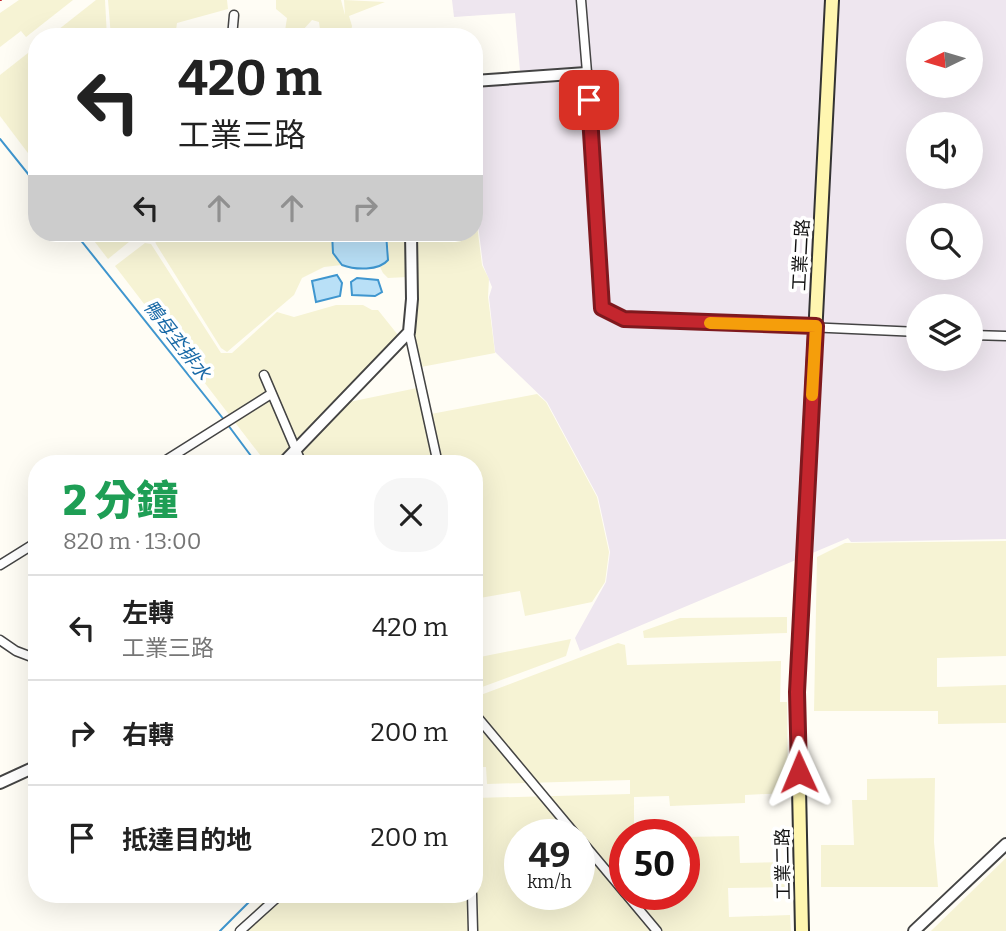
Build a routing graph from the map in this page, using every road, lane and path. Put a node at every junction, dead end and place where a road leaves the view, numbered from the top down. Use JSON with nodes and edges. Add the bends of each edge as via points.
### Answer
{"nodes":[{"id":1,"x":581,"y":0,"type":"edge"},
{"id":2,"x":832,"y":0,"type":"edge"},
{"id":3,"x":234,"y":15,"type":"dead end"},
{"id":4,"x":233,"y":28,"type":"edge"},
{"id":5,"x":586,"y":73,"type":"junction"},
{"id":6,"x":483,"y":80,"type":"edge"},
{"id":7,"x":411,"y":242,"type":"edge"},
{"id":8,"x":816,"y":326,"type":"junction"},
{"id":9,"x":906,"y":331,"type":"edge"},
{"id":10,"x":409,"y":332,"type":"junction"},
{"id":11,"x":983,"y":335,"type":"edge"},
{"id":12,"x":1006,"y":336,"type":"edge"},
{"id":13,"x":264,"y":375,"type":"dead end"},
{"id":14,"x":271,"y":394,"type":"junction"},
{"id":15,"x":296,"y":450,"type":"junction"},
{"id":16,"x":174,"y":455,"type":"edge"},
{"id":17,"x":291,"y":455,"type":"edge"},
{"id":18,"x":298,"y":455,"type":"edge"},
{"id":19,"x":436,"y":455,"type":"edge"},
{"id":20,"x":28,"y":548,"type":"edge"},
{"id":21,"x":0,"y":565,"type":"edge"},
{"id":22,"x":0,"y":640,"type":"edge"},
{"id":23,"x":28,"y":656,"type":"edge"},
{"id":24,"x":483,"y":726,"type":"edge"},
{"id":25,"x":28,"y":770,"type":"edge"},
{"id":26,"x":0,"y":783,"type":"edge"},
{"id":27,"x":563,"y":819,"type":"edge"},
{"id":28,"x":1006,"y":844,"type":"edge"},
{"id":29,"x":595,"y":857,"type":"edge"},
{"id":30,"x":609,"y":874,"type":"edge"},
{"id":31,"x":271,"y":903,"type":"edge"},
{"id":32,"x":472,"y":903,"type":"edge"},
{"id":33,"x":639,"y":910,"type":"edge"},
{"id":34,"x":240,"y":931,"type":"edge"},
{"id":35,"x":473,"y":931,"type":"edge"},
{"id":36,"x":657,"y":931,"type":"edge"},
{"id":37,"x":802,"y":931,"type":"edge"},
{"id":38,"x":914,"y":931,"type":"edge"}],
"edges":[{"from":1,"to":5,"type":"street"},
{"from":2,"to":8,"type":"main road","name":"工業二路"},
{"from":3,"to":4,"type":"street"},
{"from":5,"to":6,"type":"street"},
{"from":5,"to":8,"type":"street","via":[[602,308],[624,319]]},
{"from":7,"to":10,"type":"street"},
{"from":8,"to":9,"type":"street"},
{"from":8,"to":37,"type":"main road","name":"工業二路","via":[[797,692]]},
{"from":10,"to":15,"type":"street"},
{"from":10,"to":19,"type":"street"},
{"from":11,"to":12,"type":"street"},
{"from":13,"to":14,"type":"street"},
{"from":14,"to":15,"type":"street"},
{"from":14,"to":16,"type":"street"},
{"from":15,"to":17,"type":"street"},
{"from":15,"to":18,"type":"street"},
{"from":20,"to":21,"type":"street"},
{"from":22,"to":23,"type":"street"},
{"from":24,"to":27,"type":"street"},
{"from":25,"to":26,"type":"street"},
{"from":28,"to":38,"type":"street"},
{"from":29,"to":30,"type":"street"},
{"from":31,"to":34,"type":"street"},
{"from":32,"to":35,"type":"street"},
{"from":33,"to":36,"type":"street"}]}
